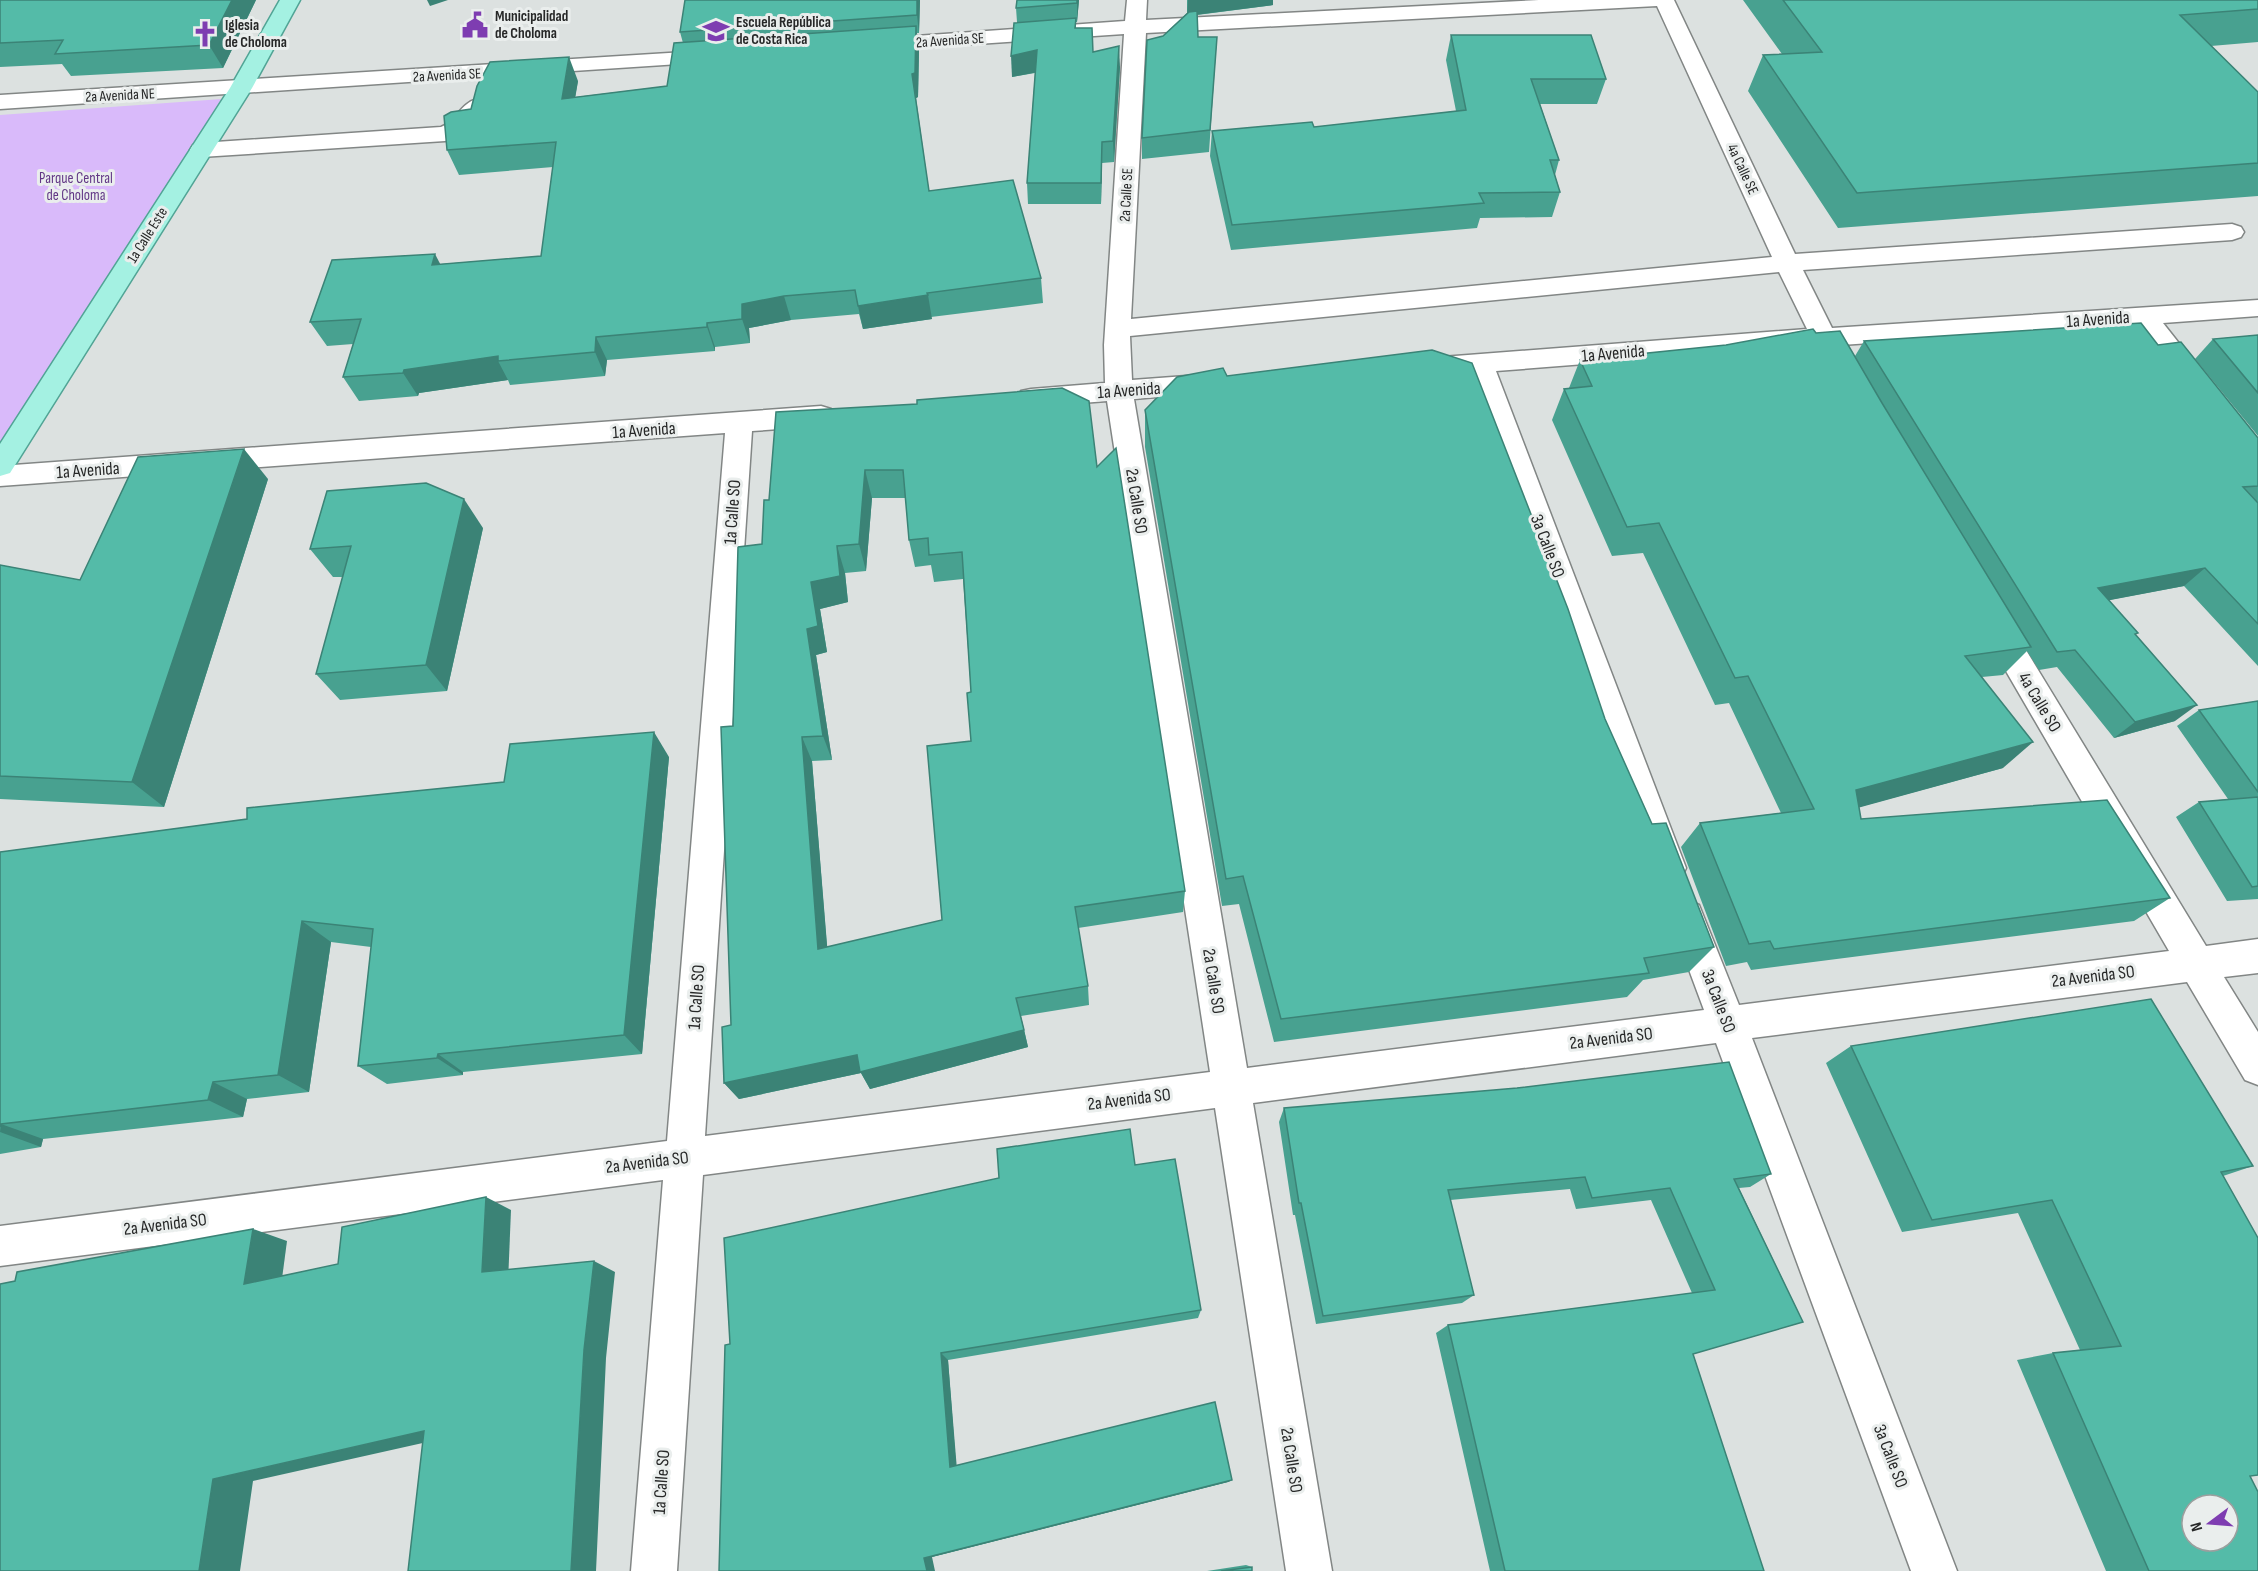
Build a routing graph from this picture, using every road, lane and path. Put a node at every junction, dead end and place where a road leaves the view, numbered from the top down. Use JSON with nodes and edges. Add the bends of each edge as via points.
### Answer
{"nodes":[{"id":1,"x":290,"y":0,"type":"edge"},
{"id":2,"x":1137,"y":0,"type":"edge"},
{"id":3,"x":1662,"y":0,"type":"edge"},
{"id":4,"x":1135,"y":27,"type":"junction"},
{"id":5,"x":850,"y":47,"type":"edge"},
{"id":6,"x":731,"y":56,"type":"edge"},
{"id":7,"x":494,"y":72,"type":"junction"},
{"id":8,"x":241,"y":88,"type":"junction"},
{"id":9,"x":0,"y":102,"type":"edge"},
{"id":10,"x":201,"y":150,"type":"junction"},
{"id":11,"x":2232,"y":232,"type":"dead end"},
{"id":12,"x":1787,"y":263,"type":"junction"},
{"id":13,"x":2258,"y":308,"type":"edge"},
{"id":14,"x":2144,"y":316,"type":"junction"},
{"id":15,"x":1119,"y":329,"type":"junction"},
{"id":16,"x":1823,"y":337,"type":"junction"},
{"id":17,"x":1480,"y":364,"type":"junction"},
{"id":18,"x":1410,"y":369,"type":"edge"},
{"id":19,"x":1845,"y":376,"type":"edge"},
{"id":20,"x":1235,"y":382,"type":"edge"},
{"id":21,"x":1119,"y":390,"type":"junction"},
{"id":22,"x":2208,"y":396,"type":"edge"},
{"id":23,"x":1012,"y":399,"type":"edge"},
{"id":24,"x":846,"y":414,"type":"edge"},
{"id":25,"x":739,"y":423,"type":"junction"},
{"id":26,"x":0,"y":466,"type":"edge"},
{"id":27,"x":0,"y":476,"type":"edge"},
{"id":28,"x":1981,"y":603,"type":"edge"},
{"id":29,"x":2258,"y":956,"type":"edge"},
{"id":30,"x":2194,"y":963,"type":"junction"},
{"id":31,"x":1728,"y":1023,"type":"junction"},
{"id":32,"x":2258,"y":1067,"type":"edge"},
{"id":33,"x":1231,"y":1086,"type":"junction"},
{"id":34,"x":684,"y":1157,"type":"junction"},
{"id":35,"x":0,"y":1245,"type":"edge"},
{"id":36,"x":654,"y":1571,"type":"edge"},
{"id":37,"x":1310,"y":1571,"type":"edge"},
{"id":38,"x":1934,"y":1571,"type":"edge"}],
"edges":[{"from":1,"to":8,"type":"main road","name":"1a Calle Este"},
{"from":2,"to":4,"type":"street","name":"2a Calle SE"},
{"from":3,"to":4,"type":"street","name":"2a Avenida SE"},
{"from":3,"to":12,"type":"street","name":"4a Calle SE"},
{"from":4,"to":5,"type":"street","name":"2a Avenida SE"},
{"from":4,"to":15,"type":"street","name":"2a Calle SE"},
{"from":6,"to":7,"type":"street","name":"2a Avenida SE"},
{"from":7,"to":8,"type":"street","name":"2a Avenida SE"},
{"from":7,"to":10,"type":"street","via":[[483,99],[457,129],[445,134]]},
{"from":8,"to":9,"type":"street","name":"2a Avenida NE"},
{"from":8,"to":10,"type":"main road","name":"1a Calle Este"},
{"from":10,"to":26,"type":"main road","name":"1a Calle Este"},
{"from":11,"to":12,"type":"street"},
{"from":12,"to":15,"type":"street"},
{"from":12,"to":16,"type":"street","name":"4a Calle SE"},
{"from":13,"to":14,"type":"street","name":"1a Avenida"},
{"from":14,"to":16,"type":"street","name":"1a Avenida"},
{"from":14,"to":22,"type":"street"},
{"from":15,"to":21,"type":"street","name":"2a Calle SE"},
{"from":16,"to":17,"type":"street","name":"1a Avenida"},
{"from":16,"to":19,"type":"street"},
{"from":17,"to":18,"type":"street","name":"1a Avenida"},
{"from":17,"to":31,"type":"street","name":"3a Calle SO"},
{"from":20,"to":21,"type":"street","name":"1a Avenida"},
{"from":21,"to":23,"type":"street","name":"1a Avenida"},
{"from":21,"to":33,"type":"street","name":"2a Calle SO"},
{"from":24,"to":25,"type":"street","name":"1a Avenida"},
{"from":25,"to":27,"type":"street","name":"1a Avenida"},
{"from":25,"to":34,"type":"street","name":"1a Calle SO"},
{"from":28,"to":30,"type":"street","name":"4a Calle SO"},
{"from":29,"to":30,"type":"street","name":"2a Avenida SO"},
{"from":30,"to":31,"type":"street","name":"2a Avenida SO"},
{"from":30,"to":32,"type":"street","name":"4a Calle SO"},
{"from":31,"to":33,"type":"street","name":"2a Avenida SO"},
{"from":31,"to":38,"type":"street","name":"3a Calle SO"},
{"from":33,"to":34,"type":"street","name":"2a Avenida SO"},
{"from":33,"to":37,"type":"street","name":"2a Calle SO"},
{"from":34,"to":35,"type":"street","name":"2a Avenida SO"},
{"from":34,"to":36,"type":"street","name":"1a Calle SO"}]}
